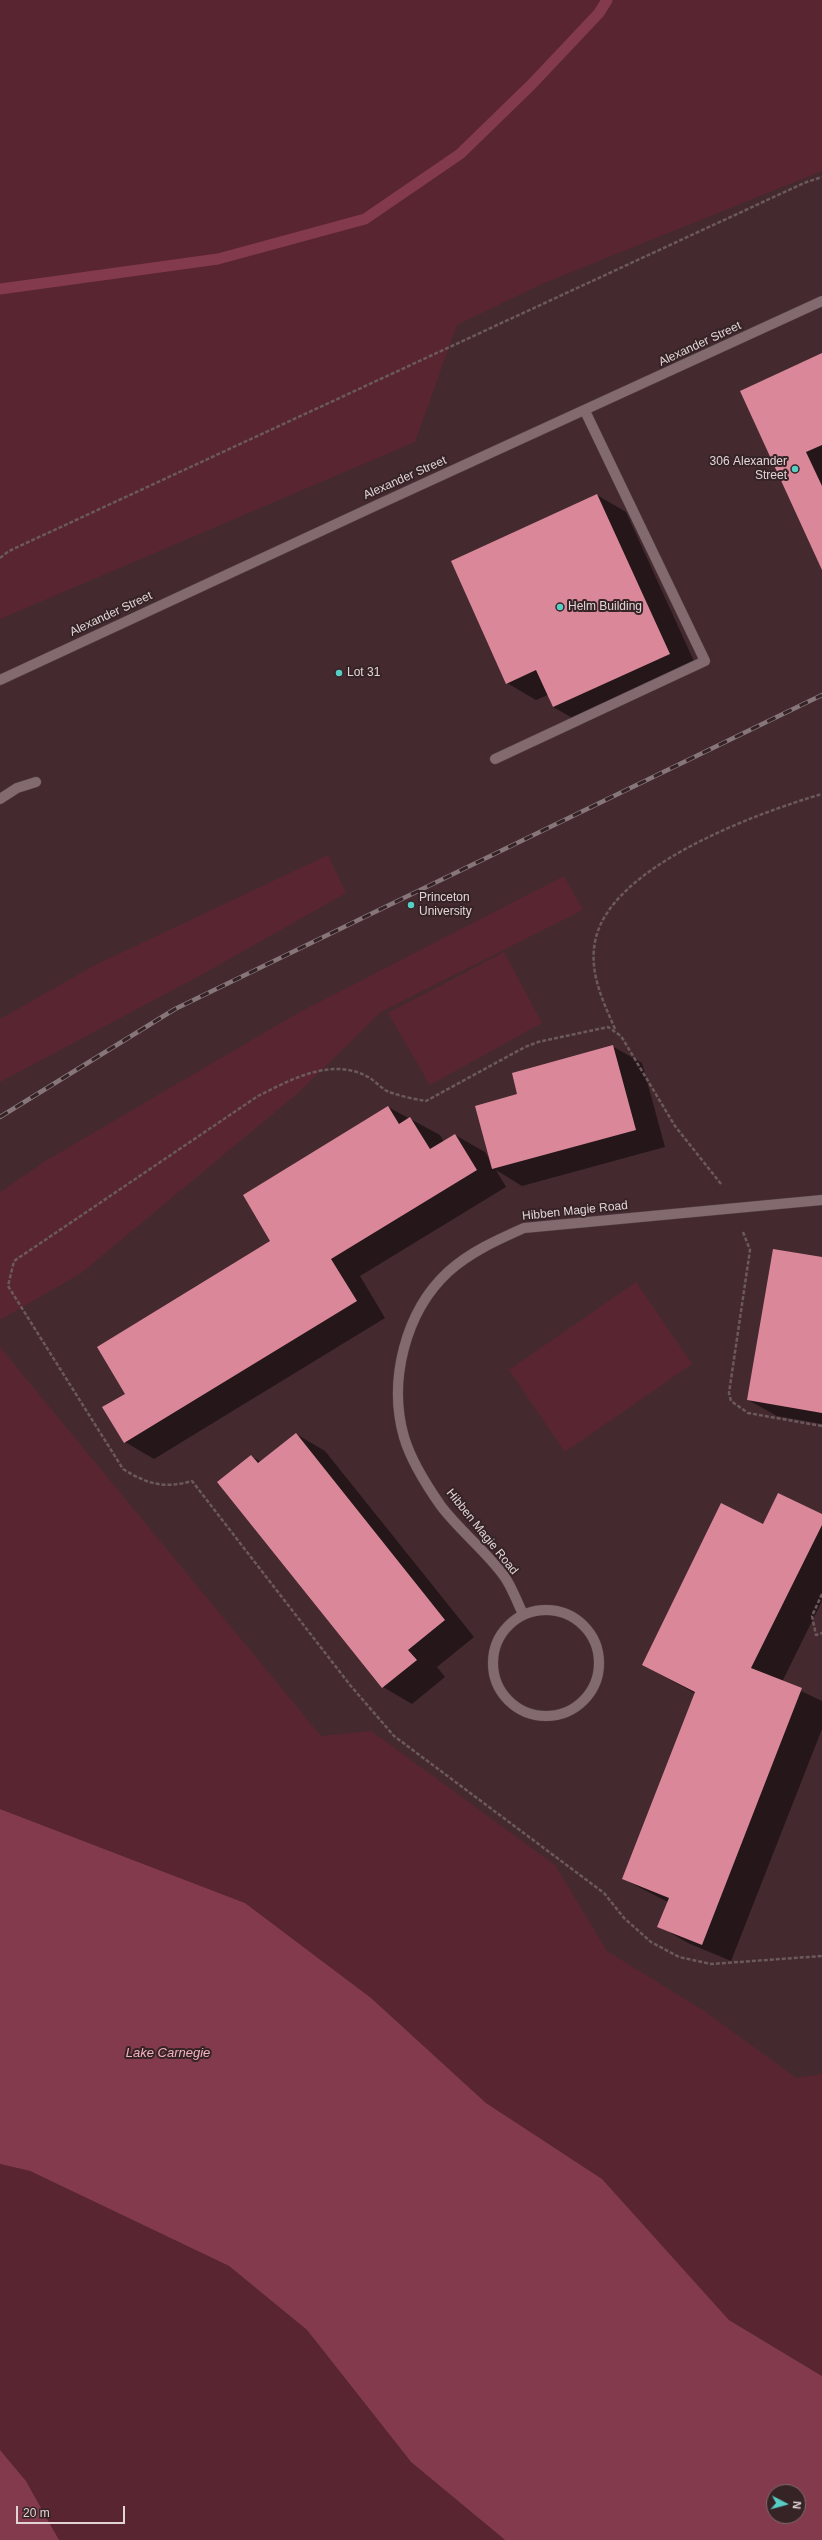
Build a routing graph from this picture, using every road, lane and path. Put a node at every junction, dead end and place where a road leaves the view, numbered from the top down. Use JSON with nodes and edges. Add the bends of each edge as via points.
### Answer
{"nodes":[{"id":1,"x":822,"y":177,"type":"edge"},
{"id":2,"x":822,"y":302,"type":"edge"},
{"id":3,"x":585,"y":411,"type":"junction"},
{"id":4,"x":0,"y":558,"type":"edge"},
{"id":5,"x":0,"y":680,"type":"edge"},
{"id":6,"x":495,"y":759,"type":"dead end"},
{"id":7,"x":36,"y":782,"type":"dead end"},
{"id":8,"x":822,"y":794,"type":"edge"},
{"id":9,"x":0,"y":800,"type":"edge"},
{"id":10,"x":615,"y":1029,"type":"dead end"},
{"id":11,"x":822,"y":1200,"type":"edge"},
{"id":12,"x":732,"y":1209,"type":"junction"},
{"id":13,"x":822,"y":1426,"type":"edge"},
{"id":14,"x":822,"y":1594,"type":"edge"},
{"id":15,"x":523,"y":1614,"type":"junction"},
{"id":16,"x":822,"y":1633,"type":"edge"}],
"edges":[{"from":1,"to":4,"type":"path","via":[[804,183],[23,544]]},
{"from":2,"to":3,"type":"main road","name":"Alexander Street"},
{"from":3,"to":5,"type":"main road","name":"Alexander Street","via":[[384,501]]},
{"from":3,"to":6,"type":"main road","via":[[705,661]]},
{"from":7,"to":9,"type":"main road","via":[[17,788]]},
{"from":8,"to":10,"type":"path","via":[[773,808],[712,837],[652,868],[623,892],[601,922],[595,942],[593,969]]},
{"from":11,"to":12,"type":"main road","name":"Hibben Magie Road"},
{"from":12,"to":13,"type":"path","via":[[750,1250],[729,1392],[731,1401],[748,1413]]},
{"from":12,"to":15,"type":"main road","name":"Hibben Magie Road","via":[[524,1228],[482,1247],[448,1272],[421,1305],[402,1351],[398,1397],[404,1437],[421,1474],[442,1507],[504,1577]]},
{"from":14,"to":16,"type":"path","via":[[812,1616],[816,1634]]},
{"from":15,"to":15,"type":"main road","via":[[505,1629],[492,1656],[494,1675],[500,1691],[512,1705],[527,1714],[545,1717],[563,1714],[578,1706],[591,1694],[598,1678],[600,1660],[596,1643],[587,1628],[574,1617],[557,1610]]}]}
